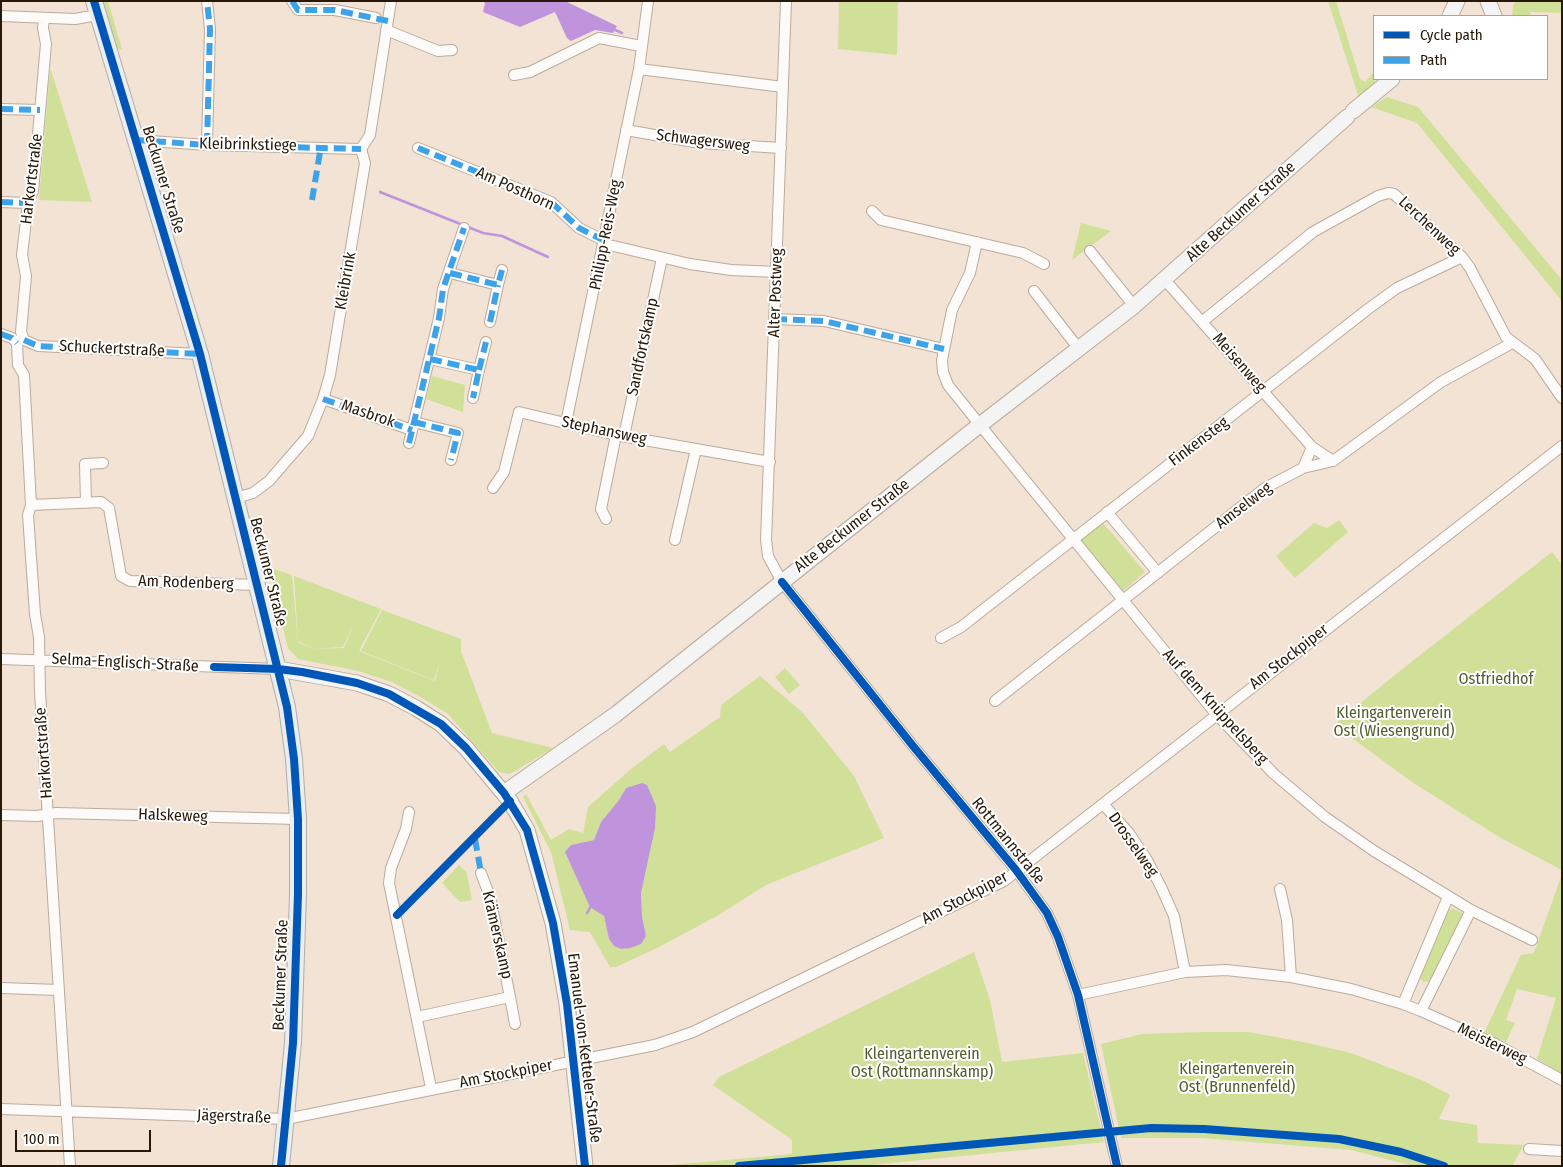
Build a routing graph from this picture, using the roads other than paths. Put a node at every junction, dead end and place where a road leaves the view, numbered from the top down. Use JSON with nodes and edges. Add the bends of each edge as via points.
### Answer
{"nodes":[{"id":1,"x":207,"y":1,"type":"edge"},
{"id":2,"x":292,"y":1,"type":"edge"},
{"id":3,"x":391,"y":1,"type":"edge"},
{"id":4,"x":648,"y":1,"type":"edge"},
{"id":5,"x":786,"y":1,"type":"edge"},
{"id":6,"x":1457,"y":1,"type":"edge"},
{"id":7,"x":96,"y":8,"type":"edge"},
{"id":8,"x":1450,"y":15,"type":"edge"},
{"id":9,"x":1,"y":16,"type":"edge"},
{"id":10,"x":44,"y":18,"type":"junction"},
{"id":11,"x":376,"y":18,"type":"dead end"},
{"id":12,"x":386,"y":30,"type":"junction"},
{"id":13,"x":641,"y":46,"type":"junction"},
{"id":14,"x":452,"y":50,"type":"dead end"},
{"id":15,"x":639,"y":69,"type":"junction"},
{"id":16,"x":514,"y":75,"type":"dead end"},
{"id":17,"x":1391,"y":80,"type":"edge"},
{"id":18,"x":783,"y":87,"type":"junction"},
{"id":19,"x":1,"y":109,"type":"edge"},
{"id":20,"x":40,"y":110,"type":"junction"},
{"id":21,"x":626,"y":130,"type":"junction"},
{"id":22,"x":136,"y":140,"type":"junction"},
{"id":23,"x":207,"y":144,"type":"junction"},
{"id":24,"x":418,"y":148,"type":"dead end"},
{"id":25,"x":781,"y":148,"type":"junction"},
{"id":26,"x":361,"y":149,"type":"junction"},
{"id":27,"x":1,"y":202,"type":"edge"},
{"id":28,"x":28,"y":203,"type":"junction"},
{"id":29,"x":872,"y":211,"type":"dead end"},
{"id":30,"x":464,"y":228,"type":"dead end"},
{"id":31,"x":976,"y":242,"type":"junction"},
{"id":32,"x":605,"y":243,"type":"junction"},
{"id":33,"x":1090,"y":251,"type":"dead end"},
{"id":34,"x":1462,"y":257,"type":"junction"},
{"id":35,"x":662,"y":258,"type":"junction"},
{"id":36,"x":1044,"y":264,"type":"dead end"},
{"id":37,"x":502,"y":270,"type":"dead end"},
{"id":38,"x":777,"y":272,"type":"junction"},
{"id":39,"x":450,"y":273,"type":"junction"},
{"id":40,"x":1165,"y":280,"type":"junction"},
{"id":41,"x":498,"y":285,"type":"junction"},
{"id":42,"x":1034,"y":291,"type":"dead end"},
{"id":43,"x":1134,"y":306,"type":"junction"},
{"id":44,"x":775,"y":319,"type":"junction"},
{"id":45,"x":1203,"y":321,"type":"junction"},
{"id":46,"x":490,"y":322,"type":"dead end"},
{"id":47,"x":1,"y":334,"type":"edge"},
{"id":48,"x":20,"y":341,"type":"junction"},
{"id":49,"x":486,"y":342,"type":"dead end"},
{"id":50,"x":1512,"y":343,"type":"junction"},
{"id":51,"x":944,"y":349,"type":"junction"},
{"id":52,"x":1079,"y":349,"type":"junction"},
{"id":53,"x":200,"y":354,"type":"junction"},
{"id":54,"x":430,"y":359,"type":"junction"},
{"id":55,"x":479,"y":370,"type":"junction"},
{"id":56,"x":1264,"y":392,"type":"junction"},
{"id":57,"x":473,"y":398,"type":"dead end"},
{"id":58,"x":1562,"y":398,"type":"edge"},
{"id":59,"x":323,"y":399,"type":"junction"},
{"id":60,"x":566,"y":423,"type":"junction"},
{"id":61,"x":980,"y":425,"type":"junction"},
{"id":62,"x":413,"y":426,"type":"junction"},
{"id":63,"x":620,"y":435,"type":"junction"},
{"id":64,"x":409,"y":443,"type":"dead end"},
{"id":65,"x":1312,"y":446,"type":"junction"},
{"id":66,"x":1562,"y":446,"type":"edge"},
{"id":67,"x":696,"y":449,"type":"junction"},
{"id":68,"x":451,"y":460,"type":"dead end"},
{"id":69,"x":1333,"y":461,"type":"junction"},
{"id":70,"x":770,"y":462,"type":"junction"},
{"id":71,"x":102,"y":464,"type":"dead end"},
{"id":72,"x":1303,"y":468,"type":"junction"},
{"id":73,"x":492,"y":488,"type":"dead end"},
{"id":74,"x":236,"y":498,"type":"junction"},
{"id":75,"x":86,"y":503,"type":"junction"},
{"id":76,"x":32,"y":505,"type":"junction"},
{"id":77,"x":1107,"y":512,"type":"junction"},
{"id":78,"x":606,"y":519,"type":"dead end"},
{"id":79,"x":1071,"y":539,"type":"junction"},
{"id":80,"x":675,"y":540,"type":"dead end"},
{"id":81,"x":1158,"y":573,"type":"junction"},
{"id":82,"x":782,"y":582,"type":"junction"},
{"id":83,"x":258,"y":585,"type":"junction"},
{"id":84,"x":1122,"y":599,"type":"junction"},
{"id":85,"x":941,"y":638,"type":"dead end"},
{"id":86,"x":1,"y":659,"type":"edge"},
{"id":87,"x":40,"y":660,"type":"junction"},
{"id":88,"x":278,"y":669,"type":"junction"},
{"id":89,"x":995,"y":701,"type":"dead end"},
{"id":90,"x":1216,"y":714,"type":"junction"},
{"id":91,"x":504,"y":793,"type":"junction"},
{"id":92,"x":1103,"y":804,"type":"junction"},
{"id":93,"x":409,"y":812,"type":"dead end"},
{"id":94,"x":48,"y":814,"type":"junction"},
{"id":95,"x":1,"y":815,"type":"edge"},
{"id":96,"x":298,"y":820,"type":"junction"},
{"id":97,"x":1016,"y":870,"type":"junction"},
{"id":98,"x":481,"y":872,"type":"dead end"},
{"id":99,"x":1280,"y":889,"type":"dead end"},
{"id":100,"x":1448,"y":897,"type":"junction"},
{"id":101,"x":1471,"y":910,"type":"junction"},
{"id":102,"x":1532,"y":940,"type":"dead end"},
{"id":103,"x":1185,"y":972,"type":"junction"},
{"id":104,"x":1291,"y":977,"type":"junction"},
{"id":105,"x":1,"y":988,"type":"edge"},
{"id":106,"x":59,"y":990,"type":"junction"},
{"id":107,"x":1078,"y":995,"type":"junction"},
{"id":108,"x":510,"y":997,"type":"junction"},
{"id":109,"x":1403,"y":1004,"type":"junction"},
{"id":110,"x":1421,"y":1010,"type":"junction"},
{"id":111,"x":417,"y":1017,"type":"junction"},
{"id":112,"x":516,"y":1024,"type":"dead end"},
{"id":113,"x":574,"y":1060,"type":"junction"},
{"id":114,"x":1562,"y":1080,"type":"edge"},
{"id":115,"x":431,"y":1088,"type":"junction"},
{"id":116,"x":1,"y":1109,"type":"edge"},
{"id":117,"x":67,"y":1112,"type":"junction"},
{"id":118,"x":286,"y":1119,"type":"junction"},
{"id":119,"x":1529,"y":1149,"type":"dead end"},
{"id":120,"x":1562,"y":1151,"type":"edge"},
{"id":121,"x":70,"y":1166,"type":"edge"},
{"id":122,"x":281,"y":1166,"type":"edge"},
{"id":123,"x":585,"y":1166,"type":"edge"},
{"id":124,"x":1117,"y":1166,"type":"edge"}],
"edges":[{"from":1,"to":23,"type":"street","via":[[210,29]]},
{"from":2,"to":11,"type":"street","via":[[298,10],[335,10]]},
{"from":3,"to":12,"type":"street"},
{"from":4,"to":13,"type":"street","name":"Philipp-Reis-Weg"},
{"from":5,"to":18,"type":"street","name":"Alter Postweg"},
{"from":6,"to":8,"type":"street"},
{"from":7,"to":10,"type":"street","via":[[85,18]]},
{"from":7,"to":22,"type":"main road","name":"Beckumer Straße"},
{"from":9,"to":10,"type":"street"},
{"from":10,"to":20,"type":"street","name":"Harkortstraße","via":[[46,44]]},
{"from":12,"to":14,"type":"street","via":[[438,51]]},
{"from":12,"to":26,"type":"street","via":[[370,135]]},
{"from":13,"to":15,"type":"street","name":"Philipp-Reis-Weg"},
{"from":13,"to":16,"type":"street","via":[[599,38],[530,72]]},
{"from":15,"to":18,"type":"street"},
{"from":15,"to":21,"type":"street","name":"Philipp-Reis-Weg"},
{"from":17,"to":40,"type":"street","name":"Alte Beckumer Straße"},
{"from":18,"to":25,"type":"street","name":"Alter Postweg"},
{"from":19,"to":20,"type":"street"},
{"from":20,"to":28,"type":"street","name":"Harkortstraße","via":[[33,191]]},
{"from":21,"to":25,"type":"street","name":"Schwagersweg","via":[[700,143]]},
{"from":21,"to":32,"type":"street","name":"Philipp-Reis-Weg"},
{"from":22,"to":23,"type":"street","name":"Kleibrinkstiege"},
{"from":22,"to":53,"type":"main road","name":"Beckumer Straße"},
{"from":23,"to":26,"type":"street","name":"Kleibrinkstiege"},
{"from":24,"to":32,"type":"street","name":"Am Posthorn","via":[[552,202],[579,228]]},
{"from":25,"to":38,"type":"street","name":"Alter Postweg"},
{"from":26,"to":59,"type":"street","name":"Kleibrink","via":[[366,163]]},
{"from":27,"to":28,"type":"street"},
{"from":28,"to":48,"type":"street","name":"Harkortstraße","via":[[22,255],[26,276]]},
{"from":29,"to":31,"type":"street","via":[[881,220]]},
{"from":30,"to":39,"type":"street","name":"Masbrok"},
{"from":31,"to":36,"type":"street","via":[[1024,253]]},
{"from":31,"to":51,"type":"street","name":"Auf dem Knüppelsberg","via":[[970,273],[952,310]]},
{"from":32,"to":35,"type":"street","name":"Am Posthorn"},
{"from":32,"to":60,"type":"street","name":"Philipp-Reis-Weg"},
{"from":33,"to":43,"type":"street"},
{"from":34,"to":45,"type":"street","name":"Lerchenweg","via":[[1399,196],[1383,194],[1313,232]]},
{"from":34,"to":50,"type":"street","name":"Lerchenweg","via":[[1502,331]]},
{"from":34,"to":56,"type":"street","name":"Finkensteg","via":[[1397,288]]},
{"from":35,"to":38,"type":"street","name":"Am Posthorn","via":[[731,270]]},
{"from":35,"to":63,"type":"street","name":"Sandfortskamp"},
{"from":37,"to":41,"type":"street"},
{"from":38,"to":44,"type":"street","name":"Alter Postweg"},
{"from":39,"to":41,"type":"street"},
{"from":39,"to":54,"type":"street","name":"Masbrok","via":[[443,289]]},
{"from":40,"to":43,"type":"street","name":"Alte Beckumer Straße"},
{"from":40,"to":45,"type":"street","name":"Meisenweg"},
{"from":41,"to":46,"type":"street"},
{"from":42,"to":52,"type":"street"},
{"from":43,"to":52,"type":"street","name":"Alte Beckumer Straße"},
{"from":44,"to":51,"type":"street","via":[[824,321]]},
{"from":44,"to":70,"type":"street","name":"Alter Postweg"},
{"from":45,"to":56,"type":"street","name":"Meisenweg"},
{"from":47,"to":48,"type":"street","name":"Schuckertstraße"},
{"from":48,"to":53,"type":"street","name":"Schuckertstraße","via":[[38,346]]},
{"from":48,"to":76,"type":"street","name":"Harkortstraße","via":[[18,366],[24,375]]},
{"from":49,"to":55,"type":"street"},
{"from":50,"to":58,"type":"street","name":"Lerchenweg","via":[[1535,359]]},
{"from":50,"to":69,"type":"street","name":"Amselweg","via":[[1441,382]]},
{"from":51,"to":61,"type":"street","name":"Auf dem Knüppelsberg","via":[[943,372],[948,385]]},
{"from":52,"to":61,"type":"street","name":"Alte Beckumer Straße"},
{"from":53,"to":74,"type":"main road","name":"Beckumer Straße"},
{"from":54,"to":55,"type":"street"},
{"from":54,"to":62,"type":"street","name":"Masbrok"},
{"from":55,"to":57,"type":"street"},
{"from":56,"to":65,"type":"street","name":"Meisenweg"},
{"from":56,"to":77,"type":"street","name":"Finkensteg"},
{"from":59,"to":62,"type":"street","name":"Masbrok"},
{"from":59,"to":74,"type":"street","name":"Kleibrink","via":[[308,436],[269,481],[253,493]]},
{"from":60,"to":63,"type":"street","name":"Stephansweg"},
{"from":60,"to":73,"type":"street","name":"Stephansweg","via":[[519,412],[504,472]]},
{"from":61,"to":79,"type":"street","name":"Auf dem Knüppelsberg"},
{"from":61,"to":82,"type":"street","name":"Alte Beckumer Straße"},
{"from":62,"to":64,"type":"street","name":"Masbrok"},
{"from":62,"to":68,"type":"street","name":"Masbrok","via":[[458,432]]},
{"from":63,"to":67,"type":"street","name":"Stephansweg"},
{"from":63,"to":78,"type":"street","name":"Sandfortskamp","via":[[600,509]]},
{"from":65,"to":69,"type":"street","name":"Meisenweg"},
{"from":65,"to":72,"type":"street"},
{"from":66,"to":90,"type":"street","name":"Am Stockpiper"},
{"from":67,"to":70,"type":"street","name":"Stephansweg"},
{"from":67,"to":80,"type":"street"},
{"from":69,"to":72,"type":"street","name":"Amselweg"},
{"from":70,"to":82,"type":"street","name":"Alter Postweg","via":[[766,540],[774,572]]},
{"from":71,"to":75,"type":"street","via":[[85,464]]},
{"from":72,"to":81,"type":"street","name":"Amselweg","via":[[1265,488]]},
{"from":74,"to":83,"type":"main road","name":"Beckumer Straße"},
{"from":75,"to":76,"type":"street","name":"Am Rodenberg"},
{"from":75,"to":83,"type":"street","name":"Am Rodenberg","via":[[101,502],[109,508],[121,576],[130,582]]},
{"from":76,"to":87,"type":"street","name":"Harkortstraße","via":[[28,514]]},
{"from":77,"to":79,"type":"street","name":"Finkensteg"},
{"from":77,"to":81,"type":"street"},
{"from":79,"to":84,"type":"street","name":"Auf dem Knüppelsberg"},
{"from":79,"to":85,"type":"street","name":"Finkensteg","via":[[961,627]]},
{"from":81,"to":84,"type":"street","name":"Amselweg"},
{"from":82,"to":91,"type":"street","name":"Alte Beckumer Straße","via":[[615,714]]},
{"from":82,"to":97,"type":"street","name":"Rottmannstraße"},
{"from":83,"to":88,"type":"main road","name":"Beckumer Straße"},
{"from":84,"to":89,"type":"street","name":"Amselweg"},
{"from":84,"to":90,"type":"street","name":"Auf dem Knüppelsberg"},
{"from":86,"to":87,"type":"street","name":"Selma-Englisch-Straße"},
{"from":87,"to":88,"type":"street","name":"Selma-Englisch-Straße"},
{"from":87,"to":94,"type":"street","name":"Harkortstraße"},
{"from":88,"to":91,"type":"street","name":"Emanuel-von-Ketteler-Straße","via":[[357,683],[416,708],[441,724],[466,748]]},
{"from":88,"to":96,"type":"main road","name":"Beckumer Straße","via":[[294,759]]},
{"from":90,"to":92,"type":"street","name":"Am Stockpiper"},
{"from":90,"to":100,"type":"street","name":"Auf dem Knüppelsberg","via":[[1274,774],[1325,817]]},
{"from":91,"to":113,"type":"street","name":"Emanuel-von-Ketteler-Straße","via":[[527,830],[541,872],[553,923]]},
{"from":92,"to":97,"type":"street","name":"Am Stockpiper"},
{"from":92,"to":103,"type":"street","name":"Drosselweg","via":[[1128,833],[1162,887],[1174,916]]},
{"from":93,"to":111,"type":"street","via":[[391,868],[390,883]]},
{"from":94,"to":95,"type":"street","name":"Halskeweg"},
{"from":94,"to":96,"type":"street","name":"Halskeweg"},
{"from":94,"to":106,"type":"street","name":"Harkortstraße"},
{"from":96,"to":118,"type":"main road","name":"Beckumer Straße","via":[[295,995]]},
{"from":97,"to":107,"type":"street","name":"Rottmannstraße","via":[[1047,913]]},
{"from":97,"to":113,"type":"street","name":"Am Stockpiper","via":[[1004,881],[693,1032],[655,1045]]},
{"from":98,"to":108,"type":"street","name":"Krämerskamp","via":[[490,897]]},
{"from":99,"to":104,"type":"street","via":[[1287,920]]},
{"from":100,"to":101,"type":"street","name":"Auf dem Knüppelsberg"},
{"from":100,"to":109,"type":"street"},
{"from":101,"to":102,"type":"street","name":"Auf dem Knüppelsberg"},
{"from":101,"to":110,"type":"street"},
{"from":103,"to":104,"type":"street","name":"Meisterweg","via":[[1226,970]]},
{"from":103,"to":107,"type":"street","name":"Meisterweg"},
{"from":104,"to":109,"type":"street","name":"Meisterweg"},
{"from":105,"to":106,"type":"street"},
{"from":106,"to":117,"type":"street","name":"Harkortstraße"},
{"from":107,"to":124,"type":"street","name":"Rottmannstraße"},
{"from":108,"to":111,"type":"street","name":"Krämerskamp"},
{"from":108,"to":112,"type":"street","name":"Krämerskamp"},
{"from":109,"to":110,"type":"street","name":"Meisterweg"},
{"from":110,"to":114,"type":"street","name":"Meisterweg"},
{"from":111,"to":115,"type":"street"},
{"from":113,"to":115,"type":"street","name":"Am Stockpiper"},
{"from":113,"to":123,"type":"street","name":"Emanuel-von-Ketteler-Straße"},
{"from":115,"to":118,"type":"street","name":"Am Stockpiper"},
{"from":116,"to":117,"type":"street","name":"Jägerstraße"},
{"from":117,"to":118,"type":"street","name":"Jägerstraße"},
{"from":117,"to":121,"type":"street","name":"Harkortstraße"},
{"from":118,"to":122,"type":"main road","name":"Beckumer Straße"},
{"from":119,"to":120,"type":"street"}]}
